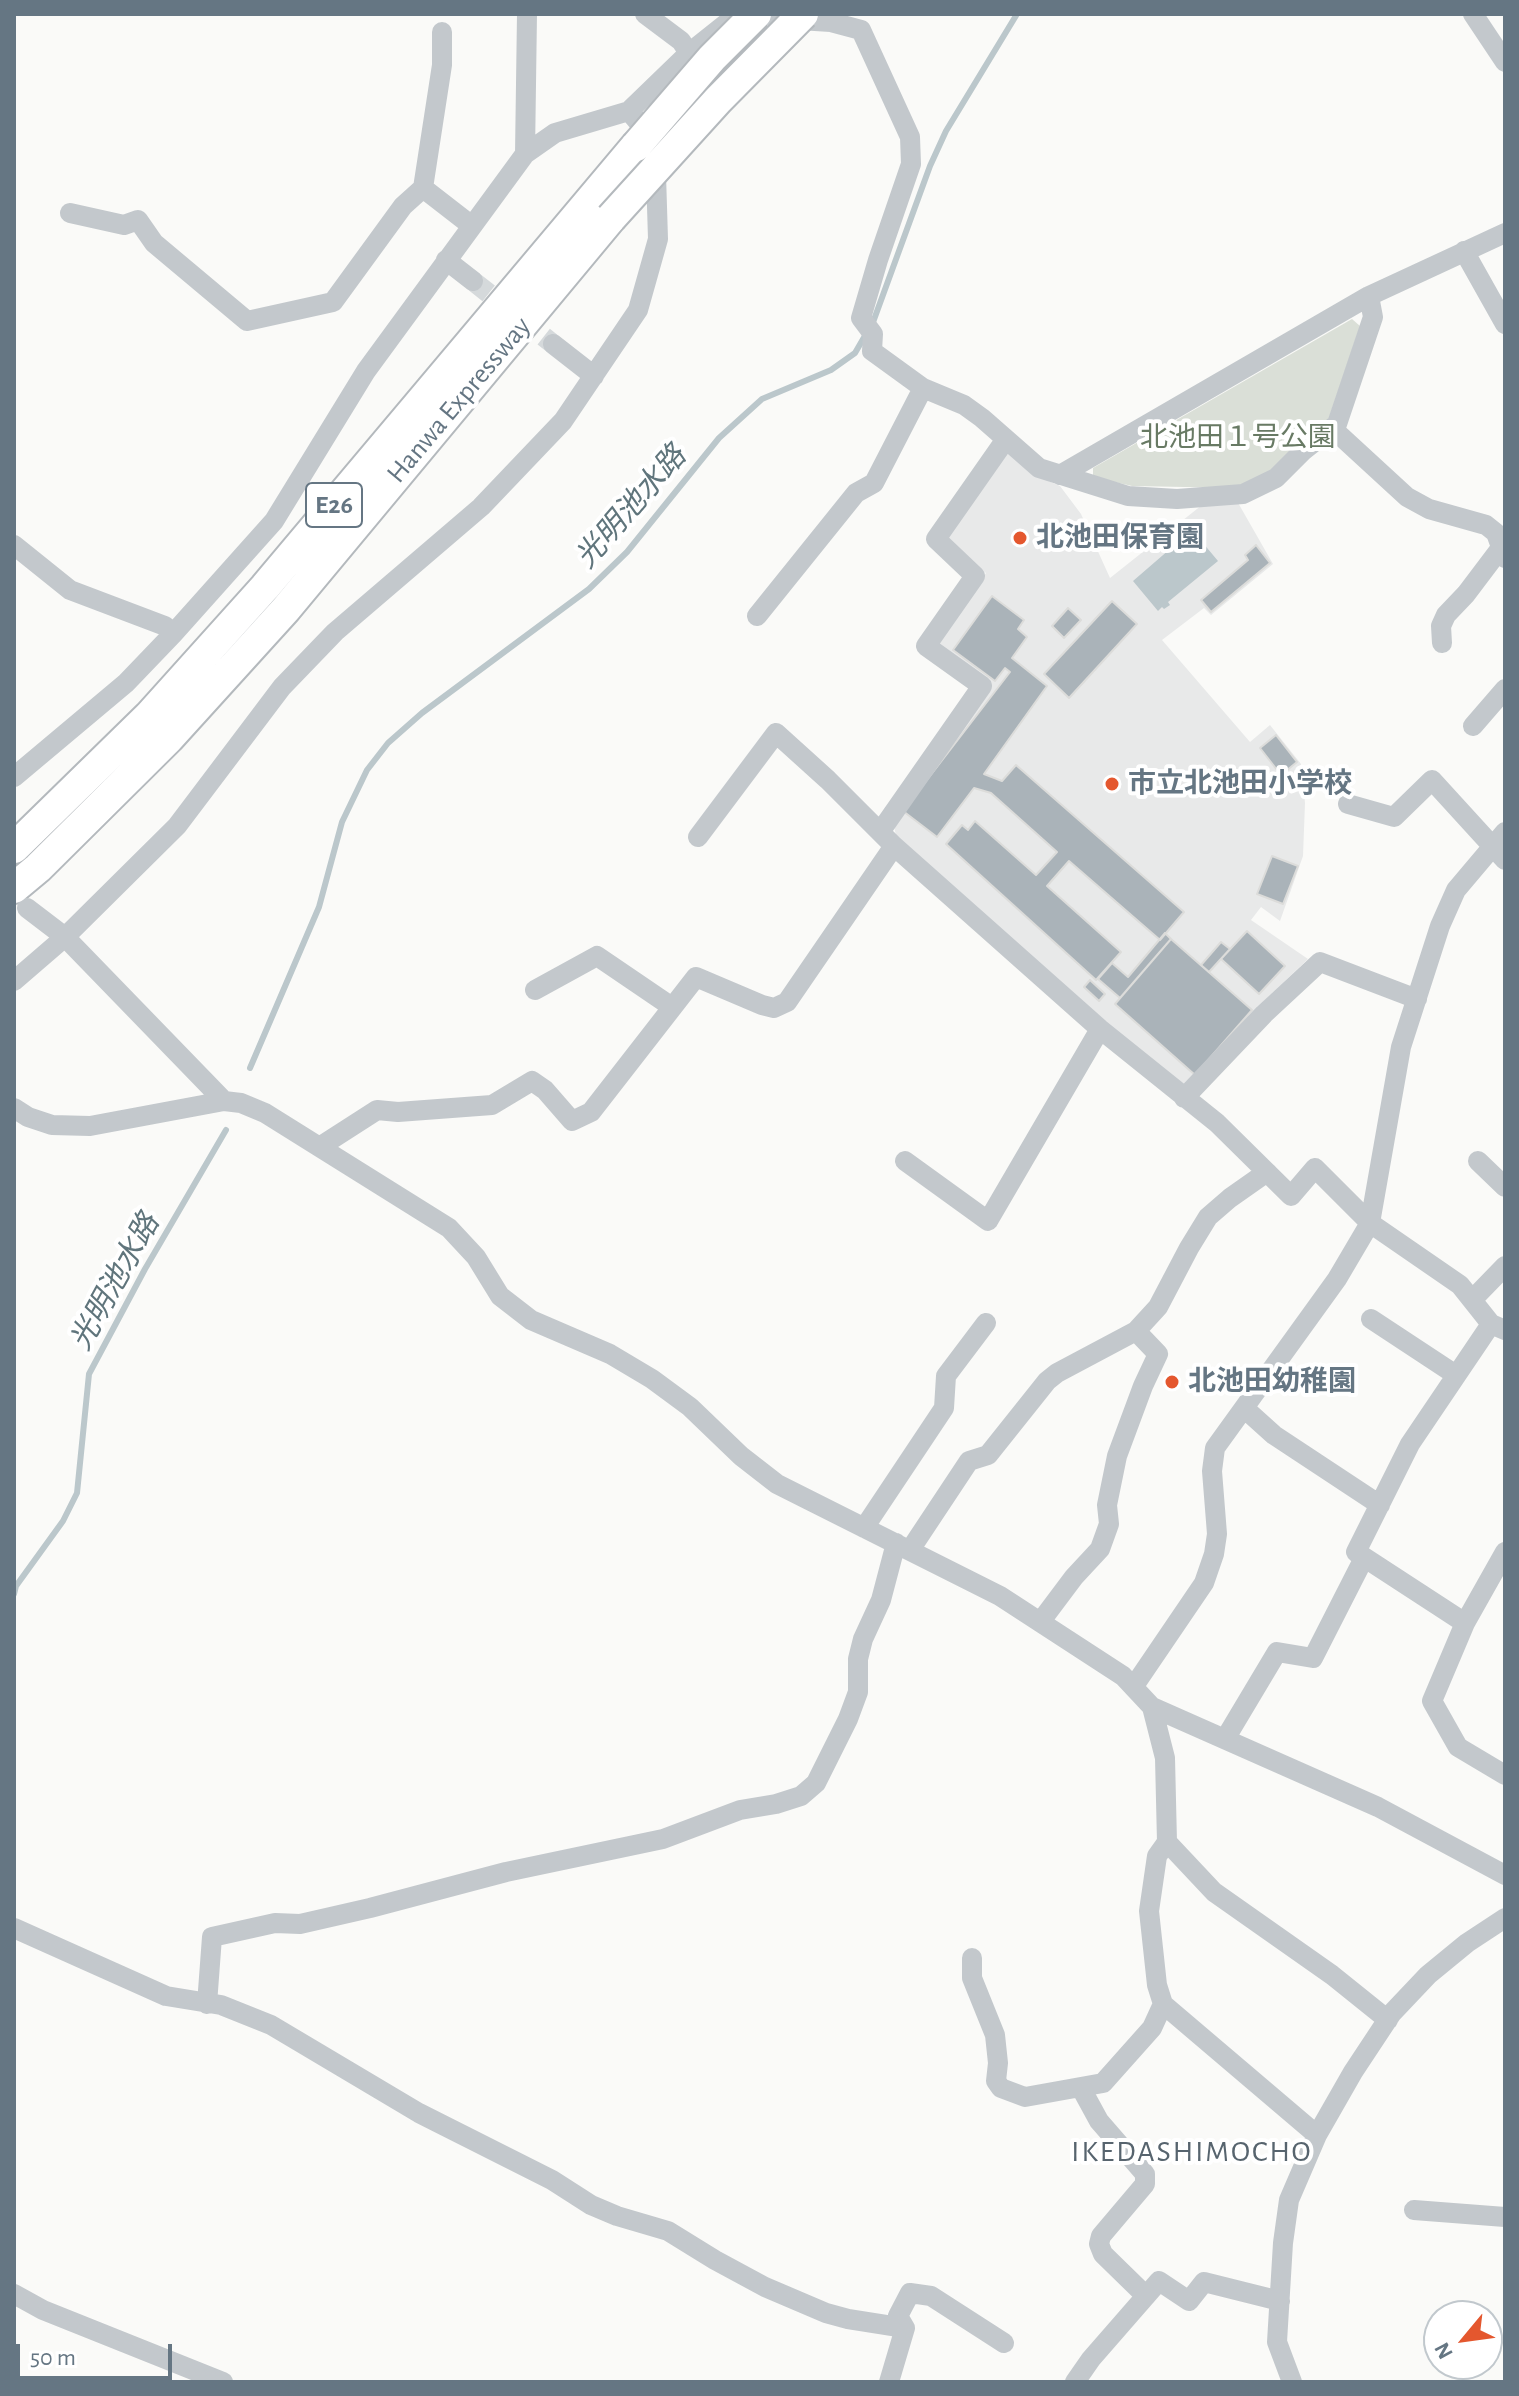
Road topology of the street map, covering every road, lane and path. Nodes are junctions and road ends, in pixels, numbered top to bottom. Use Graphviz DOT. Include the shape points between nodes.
graph roads {
  1 [pos="527,14"];
  2 [pos="645,14"];
  3 [pos="738,14"];
  4 [pos="756,14"];
  5 [pos="764,14"];
  6 [pos="803,14"];
  7 [pos="1473,14"];
  8 [pos="442,32"];
  9 [pos="689,53"];
  10 [pos="1505,62"];
  11 [pos="629,111"];
  12 [pos="525,154"];
  13 [pos="423,188"];
  14 [pos="70,213"];
  15 [pos="472,226"];
  16 [pos="1505,233"];
  17 [pos="1464,251"];
  18 [pos="446,260"];
  19 [pos="473,281"];
  20 [pos="1369,296"];
  21 [pos="1505,324"];
  22 [pos="553,344"];
  23 [pos="594,376"];
  24 [pos="923,388"];
  25 [pos="1333,429"];
  26 [pos="1006,439"];
  27 [pos="1060,475"];
  28 [pos="1501,539"];
  29 [pos="14,545"];
  30 [pos="757,616"];
  31 [pos="173,634"];
  32 [pos="1442,643"];
  33 [pos="1505,689"];
  34 [pos="1473,726"];
  35 [pos="14,777"];
  36 [pos="1348,804"];
  37 [pos="698,837"];
  38 [pos="887,839"];
  39 [pos="1501,846"];
  40 [pos="14,848"];
  41 [pos="20,898"];
  42 [pos="65,937"];
  43 [pos="14,981"];
  44 [pos="535,990"];
  45 [pos="1417,999"];
  46 [pos="672,1007"];
  47 [pos="1100,1029"];
  48 [pos="1184,1098"];
  49 [pos="224,1101"];
  50 [pos="14,1108"];
  51 [pos="321,1146"];
  52 [pos="905,1161"];
  53 [pos="1478,1161"];
  54 [pos="1267,1172"];
  55 [pos="1505,1187"];
  56 [pos="1370,1223"];
  57 [pos="1505,1266"];
  58 [pos="1473,1299"];
  59 [pos="1371,1319"];
  60 [pos="986,1323"];
  61 [pos="1498,1327"];
  62 [pos="1136,1331"];
  63 [pos="1456,1375"];
  64 [pos="1244,1408"];
  65 [pos="1380,1505"];
  66 [pos="864,1528"];
  67 [pos="903,1546"];
  68 [pos="1505,1552"];
  69 [pos="1364,1558"];
  70 [pos="1041,1621"];
  71 [pos="1465,1623"];
  72 [pos="1134,1686"];
  73 [pos="1152,1707"];
  74 [pos="1225,1739"];
  75 [pos="1505,1775"];
  76 [pos="1167,1842"];
  77 [pos="1505,1875"];
  78 [pos="1505,1918"];
  79 [pos="14,1928"];
  80 [pos="972,1958"];
  81 [pos="207,2004"];
  82 [pos="1163,2004"];
  83 [pos="1388,2020"];
  84 [pos="1081,2088"];
  85 [pos="1317,2135"];
  86 [pos="1414,2210"];
  87 [pos="1505,2217"];
  88 [pos="14,2294"];
  89 [pos="1146,2296"];
  90 [pos="1280,2301"];
  91 [pos="905,2328"];
  92 [pos="1004,2343"];
  93 [pos="223,2382"];
  94 [pos="889,2382"];
  95 [pos="1075,2382"];
  96 [pos="1292,2382"];
  1 -- 12 [label="street"];
  2 -- 9 [label="street"];
  3 -- 9 [label="street"];
  4 -- 40 [label="highway, Hanwa Expressway / E26, bridge" via="636,146 255,599 149,716"];
  5 -- 24 [label="street" via="861,30 910,137 911,164 878,260 867,326 872,351"];
  6 -- 41 [label="highway, Hanwa Expressway / E26, bridge" via="611,218 286,609 169,738 38,868"];
  7 -- 10 [label="street"];
  8 -- 13 [label="street"];
  9 -- 11 [label="street"];
  11 -- 12 [label="street" via="555,133"];
  11 -- 23 [label="street" via="655,142 658,239 638,310"];
  12 -- 15 [label="street"];
  13 -- 14 [label="street" via="403,206 333,302 247,321 154,243 138,220 124,225"];
  13 -- 15 [label="street"];
  15 -- 18 [label="street"];
  16 -- 17 [label="street"];
  17 -- 20 [label="street"];
  17 -- 21 [label="street"];
  18 -- 19 [label="street"];
  18 -- 31 [label="street" via="366,371 274,521"];
  20 -- 25 [label="street" via="1373,317"];
  20 -- 27 [label="street"];
  22 -- 23 [label="street"];
  23 -- 42 [label="street" via="563,421 481,507 335,632 282,687 177,826"];
  24 -- 26 [label="street" via="964,405"];
  24 -- 30 [label="street" via="874,483 856,493"];
  25 -- 27 [label="street" via="1276,478 1243,494 1128,496"];
  25 -- 28 [label="street" via="1407,497 1486,525"];
  26 -- 27 [label="street" via="1039,468"];
  26 -- 38 [label="street" via="936,539 975,576 926,646 982,686"];
  28 -- 32 [label="street" via="1446,615"];
  29 -- 31 [label="street" via="70,590 165,626"];
  31 -- 35 [label="street" via="126,683"];
  33 -- 34 [label="street"];
  36 -- 39 [label="street" via="1394,817 1432,780"];
  37 -- 38 [label="street" via="776,733"];
  38 -- 46 [label="street" via="787,1002 774,1008 762,1005 696,977"];
  38 -- 47 [label="street"];
  39 -- 45 [label="street" via="1456,890"];
  41 -- 42 [label="street"];
  42 -- 43 [label="street"];
  42 -- 49 [label="street"];
  44 -- 46 [label="street" via="597,956"];
  45 -- 48 [label="street" via="1320,962"];
  45 -- 56 [label="street" via="1401,1047"];
  46 -- 51 [label="street" via="591,1112 572,1121 532,1081 492,1105 377,1110"];
  47 -- 48 [label="street"];
  47 -- 52 [label="street" via="988,1221"];
  48 -- 54 [label="street"];
  49 -- 50 [label="street" via="90,1126 52,1125"];
  49 -- 51 [label="street" via="265,1113"];
  51 -- 66 [label="street" via="449,1228 476,1257 500,1296 531,1320 610,1354 652,1379 777,1484"];
  53 -- 55 [label="street"];
  54 -- 56 [label="street" via="1291,1196 1315,1168"];
  54 -- 62 [label="street" via="1208,1217 1158,1307"];
  56 -- 58 [label="street"];
  56 -- 64 [label="street" via="1337,1279"];
  57 -- 58 [label="street"];
  58 -- 61 [label="street"];
  59 -- 63 [label="street"];
  60 -- 66 [label="street" via="946,1376 944,1408"];
  61 -- 63 [label="street"];
  62 -- 67 [label="street" via="1047,1381 988,1455 969,1461"];
  62 -- 70 [label="street" via="1158,1354 1117,1456 1107,1505 1109,1524 1100,1549"];
  63 -- 65 [label="street" via="1410,1444"];
  64 -- 65 [label="street" via="1274,1435"];
  64 -- 72 [label="street" via="1215,1448 1217,1534 1204,1583"];
  65 -- 69 [label="street" via="1356,1552"];
  66 -- 67 [label="street"];
  67 -- 70 [label="street"];
  67 -- 81 [label="street" via="863,1639 858,1692 848,1719 816,1783 801,1796 740,1810 663,1839 300,1924 275,1923 212,1937"];
  68 -- 71 [label="street"];
  69 -- 71 [label="street"];
  69 -- 74 [label="street" via="1313,1658 1277,1652"];
  70 -- 72 [label="street"];
  71 -- 75 [label="street" via="1432,1701 1458,1747"];
  72 -- 73 [label="street"];
  73 -- 74 [label="street"];
  73 -- 76 [label="street" via="1165,1758"];
  74 -- 77 [label="street" via="1378,1807"];
  76 -- 82 [label="street" via="1157,1856 1149,1911"];
  76 -- 83 [label="street" via="1214,1892"];
  78 -- 83 [label="street" via="1428,1975"];
  79 -- 81 [label="street" via="166,1996"];
  80 -- 84 [label="street" via="972,1978 995,2035 996,2081 1001,2088 1025,2097"];
  81 -- 91 [label="street" via="271,2025 419,2113 591,2205 668,2231 765,2287 826,2313"];
  82 -- 84 [label="street" via="1152,2028 1103,2083"];
  82 -- 85 [label="street"];
  83 -- 85 [label="street"];
  84 -- 89 [label="street" via="1099,2121 1145,2174 1145,2184 1099,2244"];
  85 -- 90 [label="street" via="1289,2200"];
  86 -- 87 [label="street"];
  88 -- 93 [label="street"];
  89 -- 90 [label="street" via="1159,2281 1189,2301 1204,2282"];
  89 -- 95 [label="street"];
  90 -- 96 [label="street" via="1277,2342"];
  91 -- 92 [label="street" via="898,2316 910,2293 931,2296"];
  91 -- 94 [label="street"];
}
